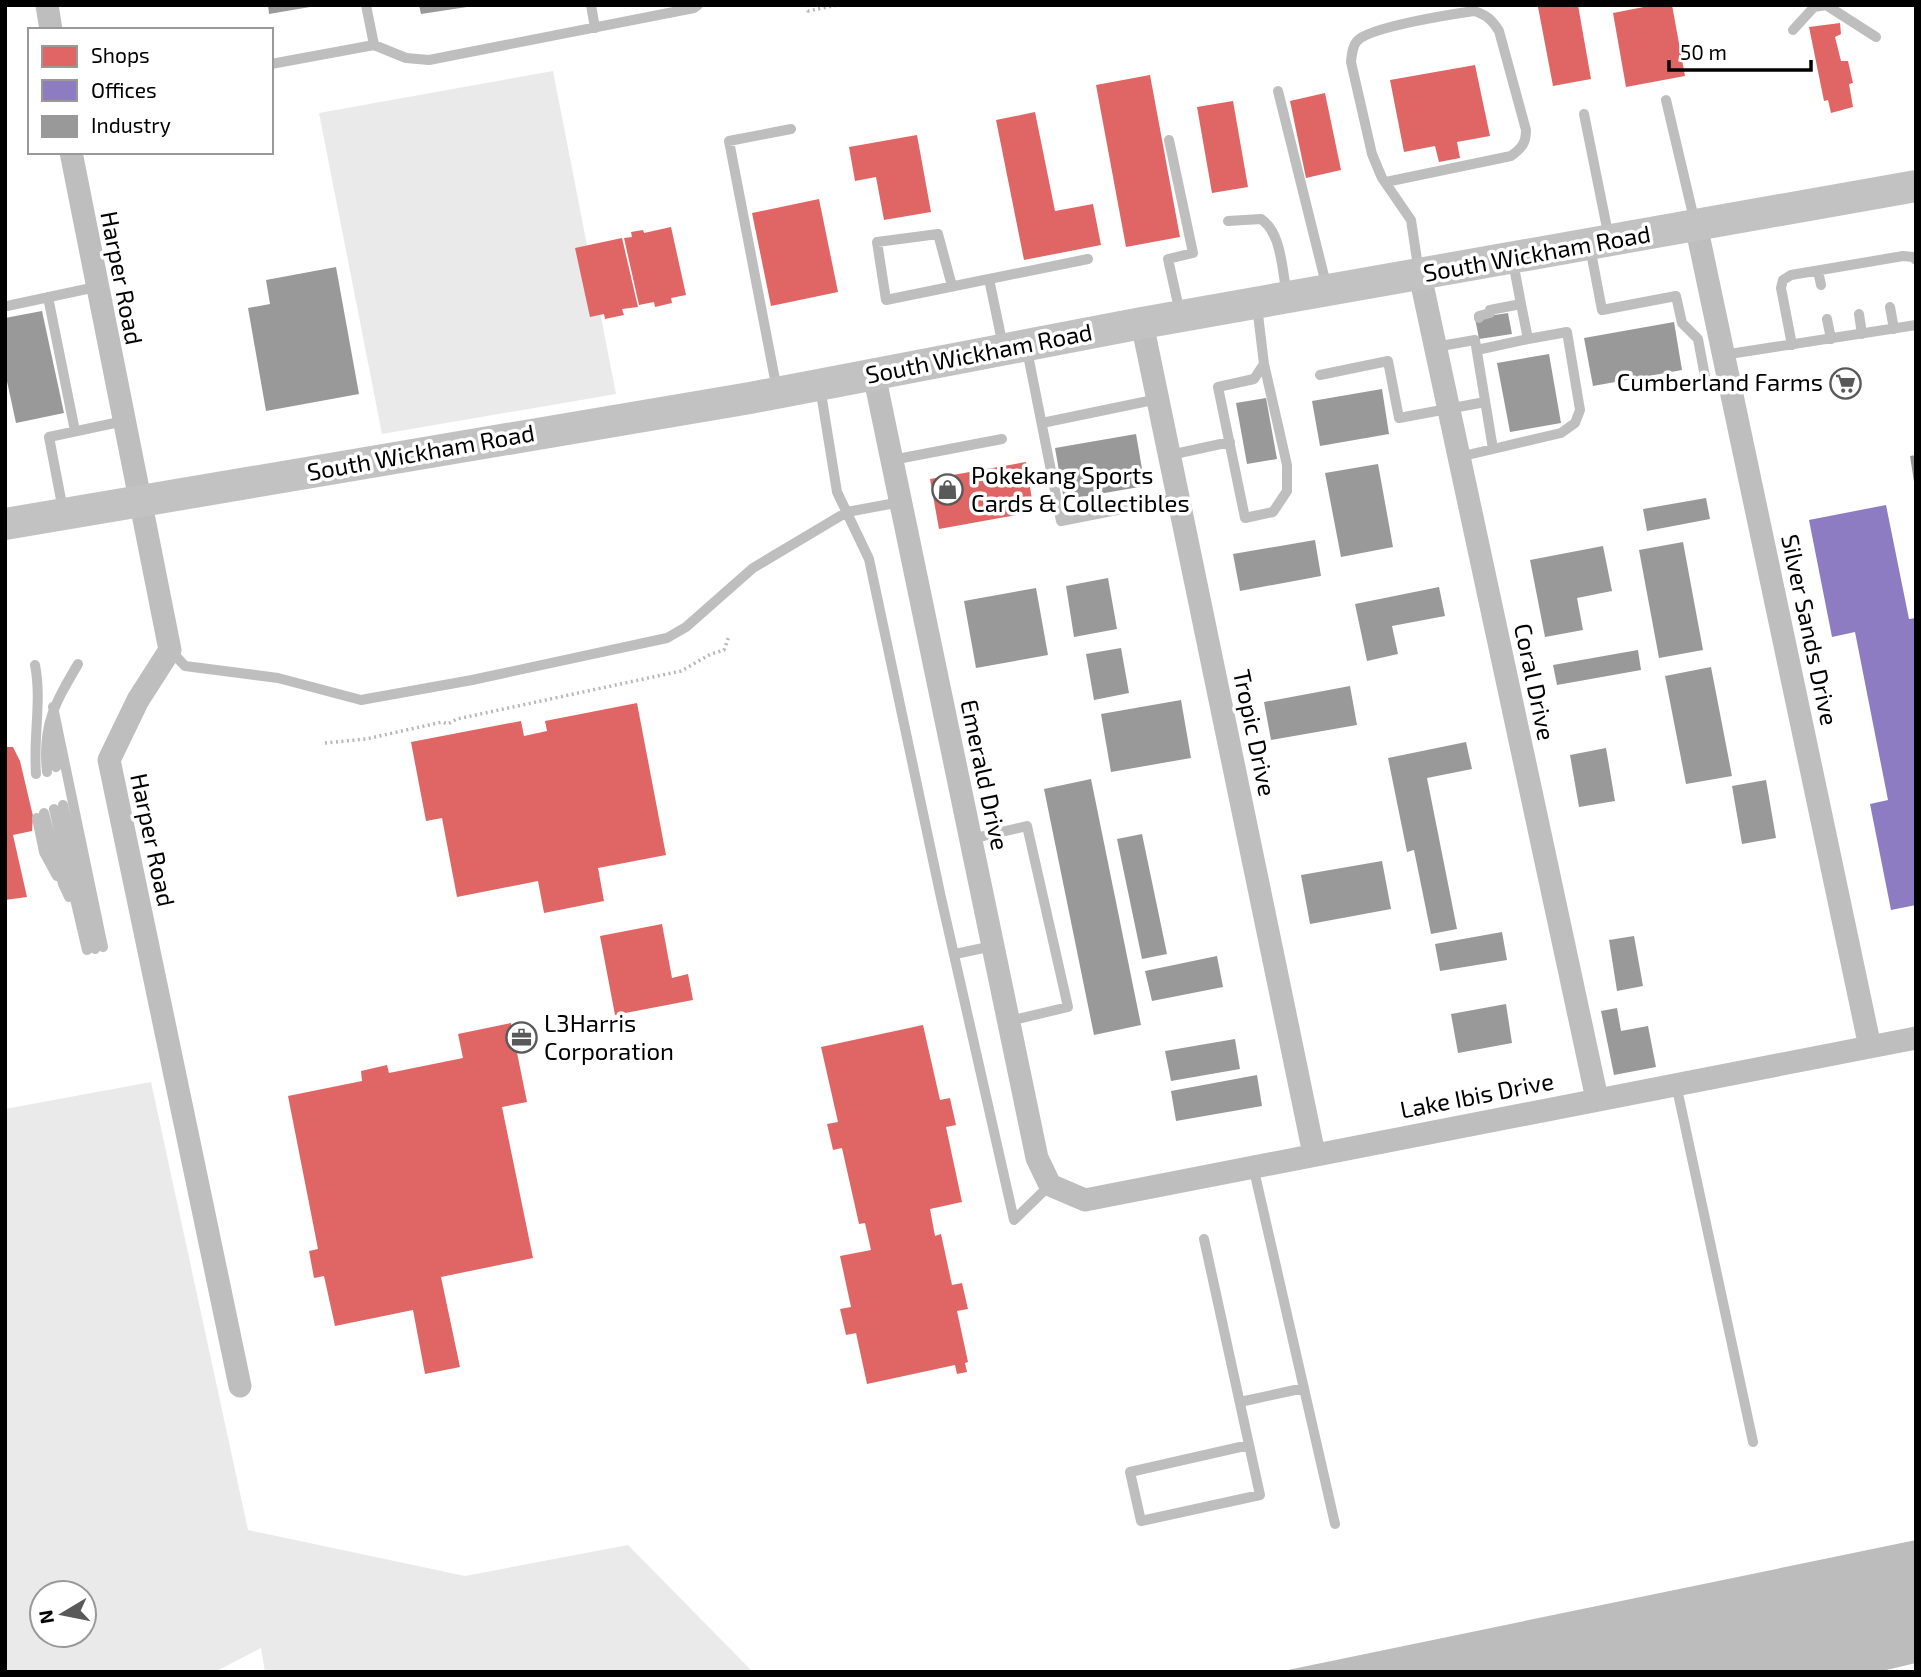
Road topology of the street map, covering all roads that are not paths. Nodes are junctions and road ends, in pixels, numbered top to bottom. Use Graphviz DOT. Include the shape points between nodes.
graph roads {
  1 [pos="47,5"];
  2 [pos="366,5"];
  3 [pos="591,5"];
  4 [pos="698,5"];
  5 [pos="1826,5"];
  6 [pos="595,27"];
  7 [pos="51,28"];
  8 [pos="1793,30"];
  9 [pos="1876,37"];
  10 [pos="374,45"];
  11 [pos="273,64"];
  12 [pos="1278,91"];
  13 [pos="1666,100"];
  14 [pos="1584,114"];
  15 [pos="791,129"];
  16 [pos="1169,140"];
  17 [pos="71,154"];
  18 [pos="1386,182"];
  19 [pos="1916,186"];
  20 [pos="1228,221"];
  21 [pos="1696,225"];
  22 [pos="1600,243"];
  23 [pos="1512,258"];
  24 [pos="1088,259"];
  25 [pos="1882,260"];
  26 [pos="1916,260"];
  27 [pos="1851,265"];
  28 [pos="1818,271"];
  29 [pos="1885,274"];
  30 [pos="1420,275"];
  31 [pos="989,279"];
  32 [pos="1853,279"];
  33 [pos="1821,285"];
  34 [pos="952,286"];
  35 [pos="96,287"];
  36 [pos="1327,291"];
  37 [pos="48,297"];
  38 [pos="1288,298"];
  39 [pos="1257,303"];
  40 [pos="1521,304"];
  41 [pos="7,306"];
  42 [pos="1890,307"];
  43 [pos="1504,313"];
  44 [pos="1859,314"];
  45 [pos="1181,316"];
  46 [pos="1827,319"];
  47 [pos="1142,323"];
  48 [pos="1916,325"];
  49 [pos="1894,329"];
  50 [pos="1508,334"];
  51 [pos="1862,334"];
  52 [pos="1831,338"];
  53 [pos="1528,340"];
  54 [pos="1493,341"];
  55 [pos="1713,343"];
  56 [pos="1792,345"];
  57 [pos="1015,347"];
  58 [pos="1435,347"];
  59 [pos="1476,350"];
  60 [pos="1264,364"];
  61 [pos="874,374"];
  62 [pos="1320,375"];
  63 [pos="1706,382"];
  64 [pos="820,384"];
  65 [pos="778,393"];
  66 [pos="1158,399"];
  67 [pos="1485,402"];
  68 [pos="1448,409"];
  69 [pos="124,421"];
  70 [pos="1042,423"];
  71 [pos="75,431"];
  72 [pos="1002,439"];
  73 [pos="1230,442"];
  74 [pos="1493,449"];
  75 [pos="1170,455"];
  76 [pos="1458,457"];
  77 [pos="892,460"];
  78 [pos="1179,498"];
  79 [pos="140,501"];
  80 [pos="901,502"];
  81 [pos="848,512"];
  82 [pos="53,516"];
  83 [pos="5,524"];
  84 [pos="170,650"];
  85 [pos="78,664"];
  86 [pos="35,665"];
  87 [pos="53,707"];
  88 [pos="50,811"];
  89 [pos="971,839"];
  90 [pos="80,919"];
  91 [pos="993,946"];
  92 [pos="95,948"];
  93 [pos="955,954"];
  94 [pos="1009,1021"];
  95 [pos="1916,1038"];
  96 [pos="1870,1047"];
  97 [pos="1676,1084"];
  98 [pos="1597,1099"];
  99 [pos="1314,1154"];
  100 [pos="1254,1166"];
  101 [pos="1050,1185"];
  102 [pos="1204,1239"];
  103 [pos="240,1386"];
  104 [pos="1304,1388"];
  105 [pos="1240,1402"];
  106 [pos="1753,1442"];
  107 [pos="1249,1445"];
  108 [pos="1335,1524"];
  1 -- 7 [label="street"];
  2 -- 10 [label="lane"];
  3 -- 6 [label="lane"];
  4 -- 6 [label="lane"];
  5 -- 8 [label="lane" via="1814,7"];
  5 -- 9 [label="lane"];
  6 -- 10 [label="lane" via="429,60 406,58"];
  10 -- 11 [label="lane"];
  12 -- 36 [label="lane"];
  13 -- 21 [label="lane"];
  14 -- 22 [label="lane"];
  15 -- 65 [label="lane" via="729,141"];
  16 -- 45 [label="lane" via="1193,253 1168,259"];
  17 -- 35 [label="street, Harper Road"];
  18 -- 18 [label="lane" via="1371,154 1351,62 1357,40 1383,29 1474,11 1484,14 1499,31 1526,141 1511,156"];
  18 -- 30 [label="lane" via="1411,220"];
  19 -- 21 [label="main road, South Wickham Road"];
  20 -- 38 [label="lane" via="1261,219 1270,225"];
  21 -- 22 [label="main road, South Wickham Road"];
  21 -- 55 [label="street, Silver Sands Drive"];
  22 -- 23 [label="main road, South Wickham Road"];
  22 -- 55 [label="lane" via="1602,310 1676,296 1682,323"];
  23 -- 30 [label="main road, South Wickham Road"];
  23 -- 40 [label="lane"];
  24 -- 31 [label="lane"];
  25 -- 26 [label="lane"];
  25 -- 27 [label="lane"];
  25 -- 29 [label="lane"];
  27 -- 28 [label="lane"];
  27 -- 32 [label="lane"];
  28 -- 33 [label="lane"];
  28 -- 56 [label="lane" via="1783,280"];
  30 -- 36 [label="main road, South Wickham Road"];
  30 -- 58 [label="street, Coral Drive"];
  31 -- 34 [label="lane"];
  31 -- 57 [label="lane"];
  34 -- 34 [label="lane" via="886,300 877,242 938,234"];
  35 -- 37 [label="lane"];
  35 -- 69 [label="street, Harper Road"];
  36 -- 38 [label="main road, South Wickham Road"];
  37 -- 41 [label="lane"];
  37 -- 71 [label="lane"];
  38 -- 39 [label="main road, South Wickham Road"];
  39 -- 45 [label="main road, South Wickham Road"];
  39 -- 60 [label="lane"];
  40 -- 43 [label="lane" via="1490,310 1487,315"];
  40 -- 53 [label="lane"];
  42 -- 49 [label="lane"];
  44 -- 51 [label="lane"];
  45 -- 47 [label="main road, South Wickham Road"];
  46 -- 52 [label="lane"];
  47 -- 57 [label="main road, South Wickham Road"];
  47 -- 66 [label="street, Tropic Drive"];
  48 -- 49 [label="lane"];
  49 -- 51 [label="lane"];
  50 -- 54 [label="lane"];
  51 -- 52 [label="lane"];
  52 -- 56 [label="lane"];
  53 -- 54 [label="lane"];
  53 -- 74 [label="lane" via="1567,332 1580,410 1574,423 1561,433"];
  54 -- 59 [label="lane"];
  55 -- 56 [label="lane"];
  55 -- 63 [label="lane"];
  55 -- 96 [label="street, Silver Sands Drive"];
  57 -- 61 [label="main road, South Wickham Road"];
  57 -- 70 [label="lane"];
  58 -- 59 [label="lane" via="1475,340"];
  58 -- 68 [label="street, Coral Drive"];
  59 -- 67 [label="lane"];
  60 -- 73 [label="lane" via="1254,379 1218,387"];
  60 -- 73 [label="lane" via="1287,465 1287,491 1273,512 1245,518"];
  61 -- 64 [label="main road, South Wickham Road"];
  61 -- 77 [label="street, Emerald Drive"];
  62 -- 68 [label="lane" via="1388,361 1399,418"];
  64 -- 65 [label="main road, South Wickham Road"];
  64 -- 81 [label="lane" via="837,492"];
  65 -- 79 [label="main road, South Wickham Road"];
  66 -- 70 [label="lane"];
  66 -- 75 [label="street, Tropic Drive"];
  67 -- 68 [label="lane"];
  67 -- 74 [label="lane"];
  68 -- 76 [label="street, Coral Drive"];
  69 -- 71 [label="lane"];
  69 -- 79 [label="street, Harper Road"];
  70 -- 78 [label="lane" via="1061,522"];
  71 -- 82 [label="lane" via="48,437"];
  72 -- 77 [label="lane"];
  73 -- 75 [label="lane"];
  74 -- 76 [label="lane"];
  75 -- 78 [label="street, Tropic Drive"];
  76 -- 98 [label="street, Coral Drive"];
  77 -- 80 [label="street, Emerald Drive"];
  78 -- 99 [label="street, Tropic Drive"];
  79 -- 82 [label="main road, South Wickham Road"];
  79 -- 84 [label="street, Harper Road"];
  80 -- 81 [label="lane"];
  80 -- 89 [label="street, Emerald Drive"];
  81 -- 84 [label="lane" via="752,568 686,627 667,638 472,680 360,700 278,678 185,666"];
  81 -- 93 [label="lane" via="869,559"];
  82 -- 83 [label="main road, South Wickham Road"];
  84 -- 103 [label="street, Harper Road" via="138,700 109,760"];
  85 -- 87 [label="lane"];
  86 -- 87 [label="lane" via="39,687 34,749 42,771"];
  87 -- 92 [label="lane"];
  88 -- 90 [label="lane"];
  88 -- 90 [label="lane" via="63,884"];
  88 -- 92 [label="lane"];
  89 -- 91 [label="street, Emerald Drive"];
  89 -- 94 [label="lane" via="1027,826 1068,1007"];
  90 -- 92 [label="lane"];
  91 -- 93 [label="lane"];
  91 -- 94 [label="street, Emerald Drive"];
  93 -- 101 [label="lane" via="1014,1220"];
  94 -- 101 [label="street, Emerald Drive" via="1037,1158"];
  95 -- 96 [label="street, Lake Ibis Drive"];
  96 -- 97 [label="street, Lake Ibis Drive"];
  97 -- 98 [label="street, Lake Ibis Drive"];
  97 -- 106 [label="lane"];
  98 -- 99 [label="street, Lake Ibis Drive"];
  99 -- 100 [label="street, Lake Ibis Drive"];
  100 -- 101 [label="street, Lake Ibis Drive" via="1085,1200"];
  100 -- 104 [label="lane"];
  102 -- 105 [label="lane"];
  104 -- 105 [label="lane"];
  104 -- 108 [label="lane"];
  105 -- 107 [label="lane"];
  107 -- 107 [label="lane" via="1260,1495 1142,1521 1130,1472"];
}
